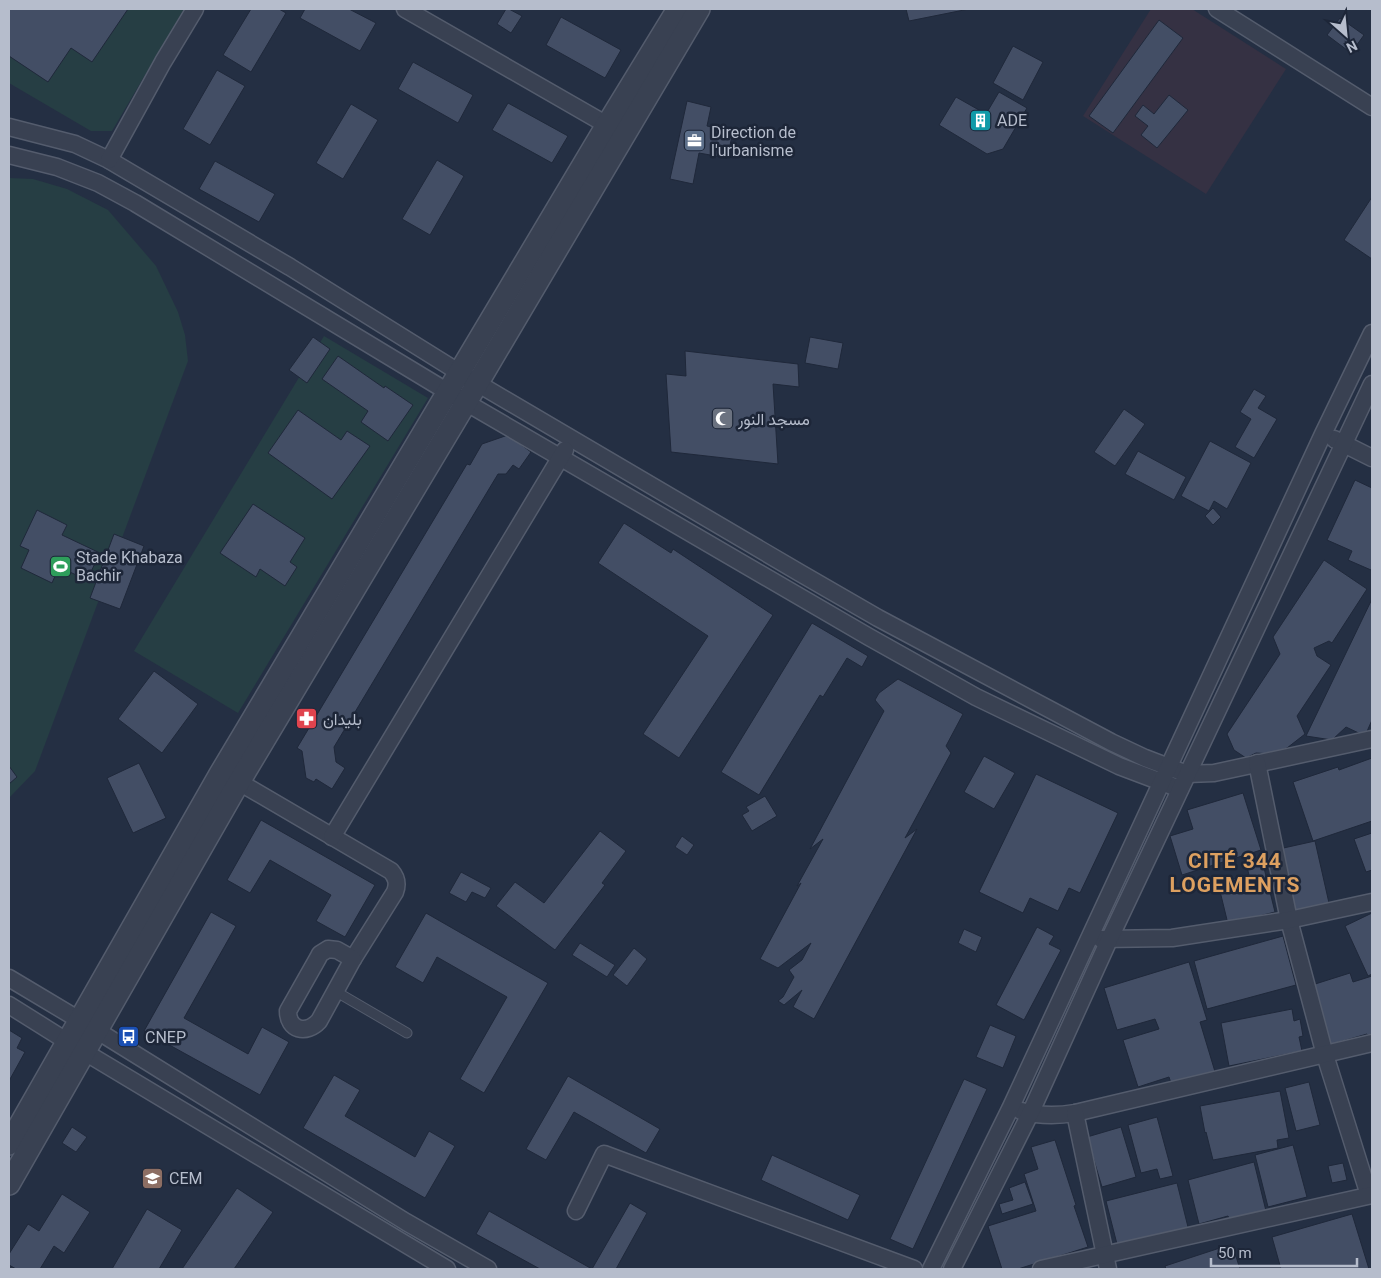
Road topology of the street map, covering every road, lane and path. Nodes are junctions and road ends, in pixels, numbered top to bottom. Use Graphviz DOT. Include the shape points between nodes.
graph roads {
  1 [pos="195,9"];
  2 [pos="405,9"];
  3 [pos="678,9"];
  4 [pos="699,9"];
  5 [pos="1217,9"];
  6 [pos="1372,107"];
  7 [pos="607,125"];
  8 [pos="9,127"];
  9 [pos="9,155"];
  10 [pos="109,160"];
  11 [pos="1372,333"];
  12 [pos="468,378"];
  13 [pos="1372,384"];
  14 [pos="457,398"];
  15 [pos="1323,434"];
  16 [pos="572,439"];
  17 [pos="1343,444"];
  18 [pos="560,458"];
  19 [pos="1372,458"];
  20 [pos="800,573"];
  21 [pos="790,591"];
  22 [pos="987,675"];
  23 [pos="976,697"];
  24 [pos="1372,739"];
  25 [pos="1257,764"];
  26 [pos="1168,768"];
  27 [pos="1187,774"];
  28 [pos="229,778"];
  29 [pos="1161,783"];
  30 [pos="1180,790"];
  31 [pos="332,837"];
  32 [pos="1372,902"];
  33 [pos="1289,920"];
  34 [pos="1089,938"];
  35 [pos="1109,940"];
  36 [pos="353,959"];
  37 [pos="9,978"];
  38 [pos="335,992"];
  39 [pos="9,1005"];
  40 [pos="88,1025"];
  41 [pos="407,1033"];
  42 [pos="1372,1043"];
  43 [pos="76,1047"];
  44 [pos="1325,1055"];
  45 [pos="1010,1109"];
  46 [pos="1075,1113"];
  47 [pos="1030,1114"];
  48 [pos="9,1144"];
  49 [pos="9,1184"];
  50 [pos="1371,1195"];
  51 [pos="576,1212"];
  52 [pos="1106,1262"];
  53 [pos="447,1269"];
  54 [pos="488,1269"];
  55 [pos="914,1269"];
  56 [pos="931,1269"];
  57 [pos="952,1269"];
  58 [pos="1041,1269"];
  1 -- 10 [label="street"];
  2 -- 7 [label="street"];
  3 -- 7 [label="street"];
  4 -- 12 [label="street"];
  5 -- 6 [label="street"];
  7 -- 12 [label="street"];
  8 -- 10 [label="street" via="75,144"];
  9 -- 14 [label="street" via="57,167 135,202"];
  10 -- 12 [label="street" via="290,266"];
  11 -- 15 [label="street"];
  12 -- 14 [label="street"];
  12 -- 16 [label="street"];
  13 -- 17 [label="street"];
  14 -- 18 [label="street"];
  14 -- 28 [label="street"];
  15 -- 17 [label="street"];
  15 -- 26 [label="street"];
  16 -- 18 [label="street"];
  16 -- 20 [label="street"];
  17 -- 19 [label="street"];
  17 -- 27 [label="street"];
  18 -- 21 [label="street"];
  18 -- 31 [label="street"];
  20 -- 21 [label="street"];
  20 -- 22 [label="street"];
  21 -- 23 [label="street"];
  22 -- 23 [label="street"];
  22 -- 26 [label="street" via="1111,742"];
  23 -- 29 [label="street"];
  24 -- 25 [label="street"];
  25 -- 27 [label="street" via="1207,774"];
  25 -- 33 [label="street"];
  26 -- 27 [label="street"];
  26 -- 29 [label="street"];
  27 -- 30 [label="street"];
  28 -- 31 [label="street"];
  28 -- 40 [label="street"];
  29 -- 30 [label="street"];
  29 -- 34 [label="street"];
  30 -- 35 [label="street"];
  31 -- 36 [label="street" via="391,871 396,879 395,892"];
  32 -- 33 [label="street"];
  33 -- 35 [label="street" via="1172,938"];
  33 -- 44 [label="street"];
  34 -- 35 [label="street"];
  34 -- 45 [label="street"];
  35 -- 47 [label="street"];
  36 -- 38 [label="street"];
  36 -- 38 [label="street" via="333,949 320,954 288,1011 291,1023 302,1030 314,1026"];
  37 -- 40 [label="street"];
  38 -- 41 [label="lane"];
  39 -- 43 [label="street"];
  40 -- 43 [label="street"];
  40 -- 54 [label="street" via="406,1222"];
  42 -- 44 [label="street"];
  43 -- 48 [label="street"];
  43 -- 49 [label="street"];
  43 -- 53 [label="street"];
  44 -- 46 [label="street"];
  44 -- 50 [label="street"];
  45 -- 47 [label="street"];
  45 -- 56 [label="street"];
  46 -- 47 [label="street" via="1054,1116"];
  46 -- 52 [label="street"];
  47 -- 57 [label="street"];
  50 -- 52 [label="street"];
  51 -- 55 [label="street" via="604,1154"];
  52 -- 58 [label="street"];
}
